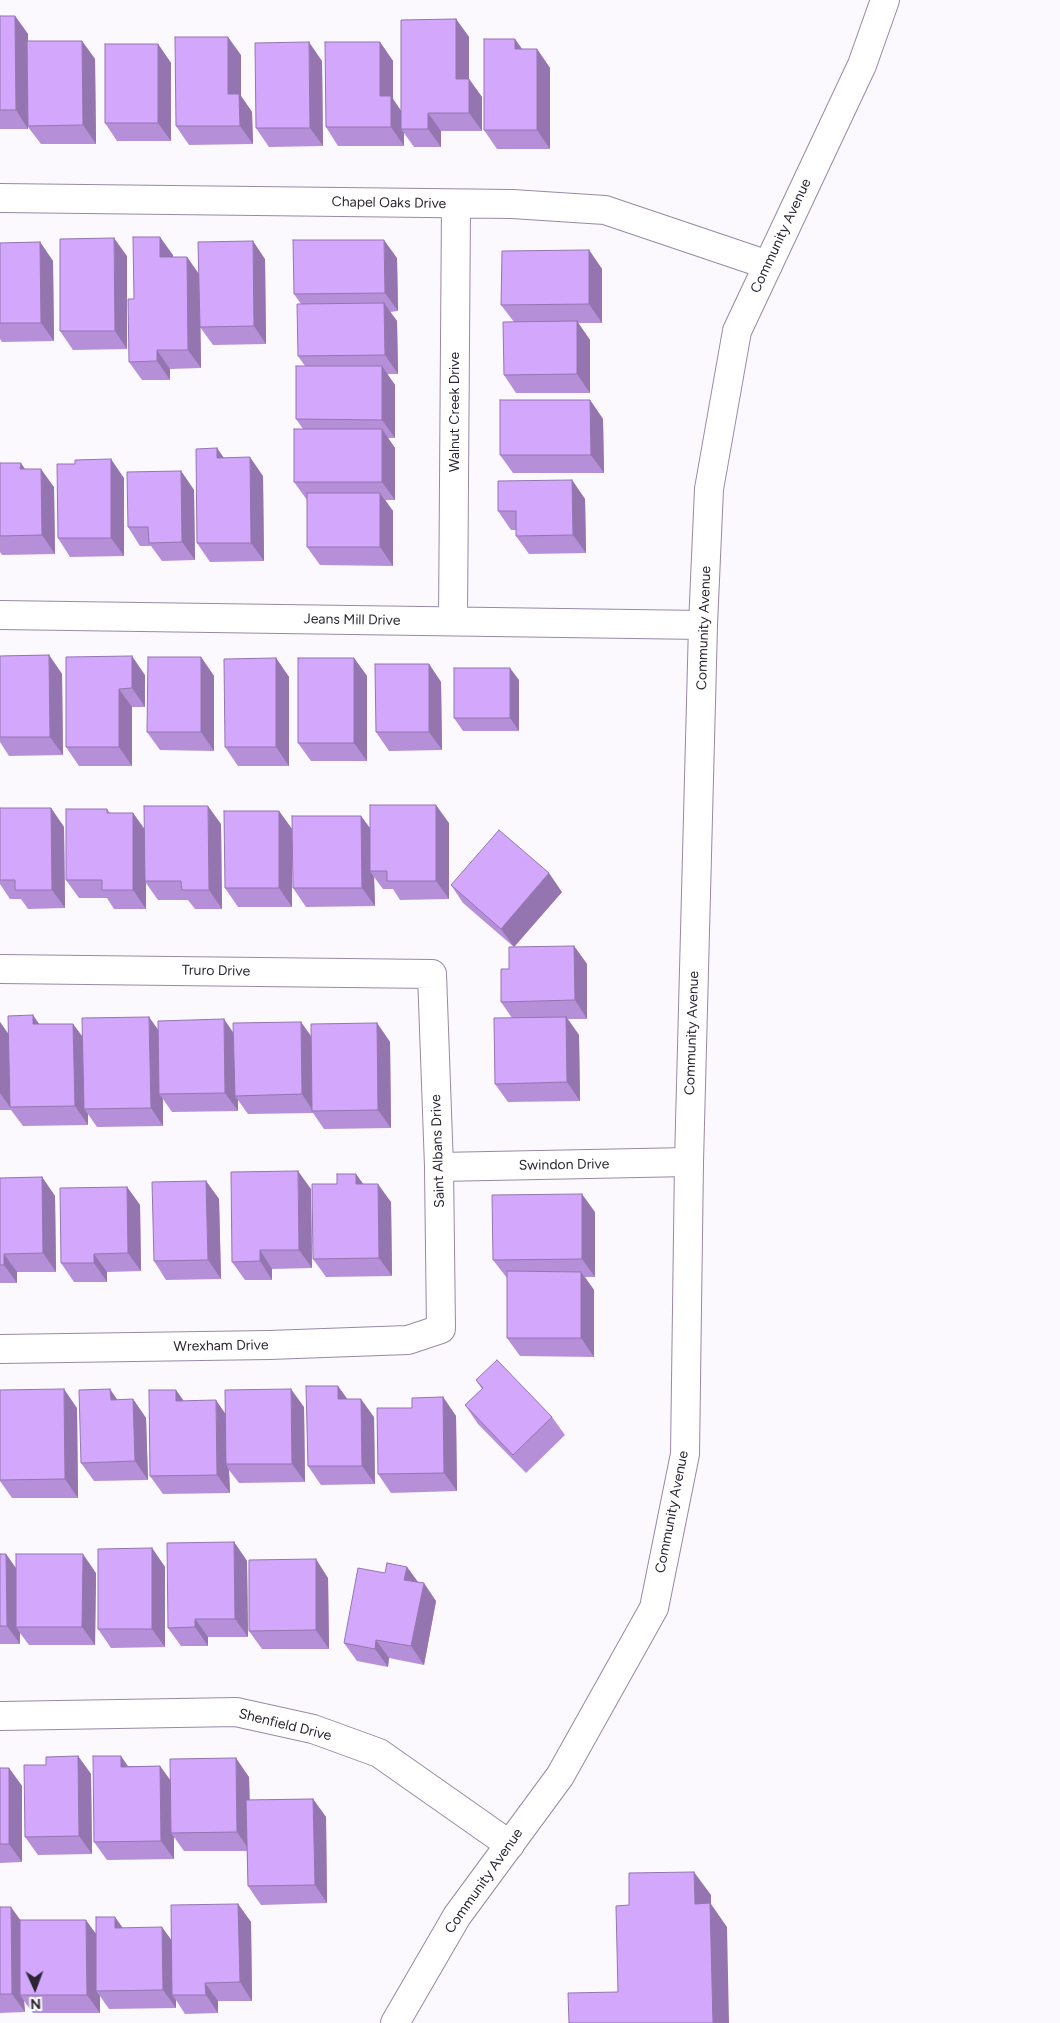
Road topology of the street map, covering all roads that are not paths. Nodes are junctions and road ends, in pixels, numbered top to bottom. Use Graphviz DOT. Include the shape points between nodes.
graph roads {
  1 [pos="885,0"];
  2 [pos="0,198"];
  3 [pos="456,204"];
  4 [pos="768,265"];
  5 [pos="0,615"];
  6 [pos="453,621"];
  7 [pos="703,625"];
  8 [pos="0,969"];
  9 [pos="432,974"];
  10 [pos="689,1162"];
  11 [pos="439,1168"];
  12 [pos="441,1329"];
  13 [pos="0,1350"];
  14 [pos="0,1716"];
  15 [pos="510,1844"];
  16 [pos="395,2023"];
  1 -- 4 [label="street, Community Avenue" via="862,65"];
  2 -- 3 [label="street, Chapel Oaks Drive"];
  3 -- 4 [label="street, Chapel Oaks Drive" via="605,210"];
  3 -- 6 [label="street, Walnut Creek Drive"];
  4 -- 7 [label="street, Community Avenue" via="737,331 709,489"];
  5 -- 6 [label="street, Jeans Mill Drive"];
  6 -- 7 [label="street, Jeans Mill Drive"];
  7 -- 10 [label="street, Community Avenue"];
  8 -- 9 [label="street, Truro Drive"];
  9 -- 11 [label="street, Saint Albans Drive"];
  10 -- 11 [label="street, Swindon Drive"];
  10 -- 15 [label="street, Community Avenue" via="685,1454 654,1608 560,1776"];
  11 -- 12 [label="street, Saint Albans Drive"];
  12 -- 13 [label="street, Wrexham Drive" via="408,1340"];
  14 -- 15 [label="street, Shenfield Drive" via="236,1712 312,1729 380,1753"];
  15 -- 16 [label="street, Community Avenue" via="457,1916"];
}
